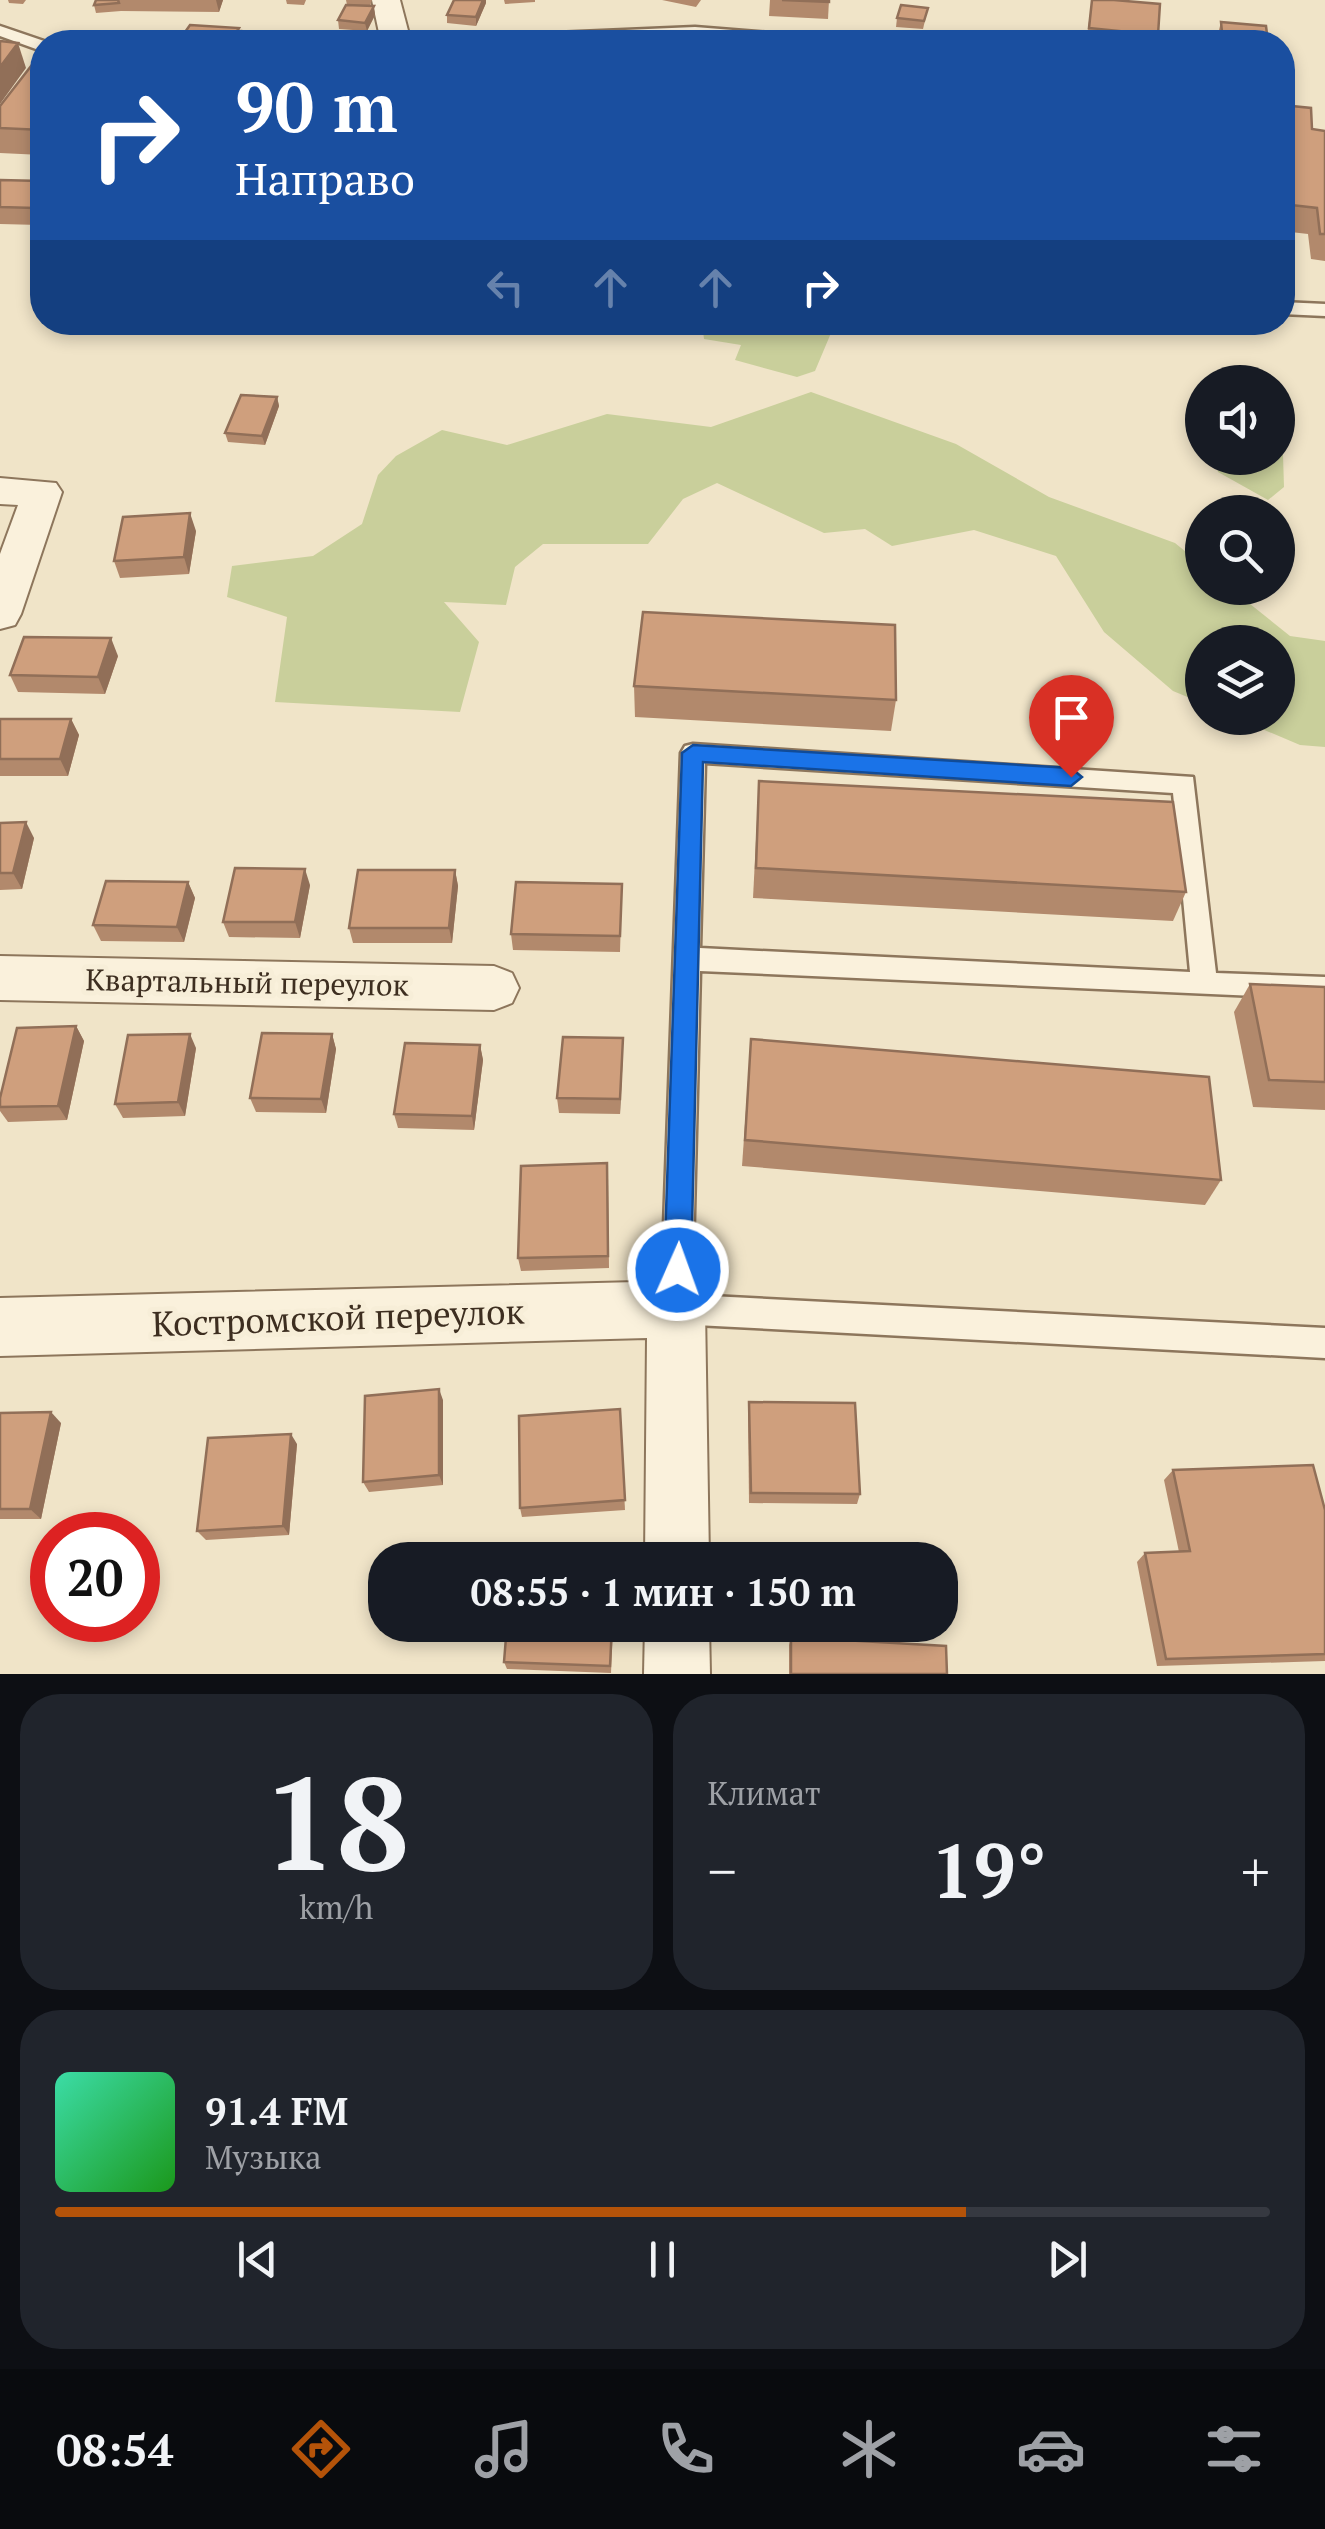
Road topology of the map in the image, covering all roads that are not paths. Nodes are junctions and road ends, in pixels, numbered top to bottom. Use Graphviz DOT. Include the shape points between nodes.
graph roads {
  1 [pos="386,0"];
  2 [pos="393,30"];
  3 [pos="0,31"];
  4 [pos="30,42"];
  5 [pos="1295,309"];
  6 [pos="1325,310"];
  7 [pos="0,491"];
  8 [pos="0,614"];
  9 [pos="687,959"];
  10 [pos="0,978"];
  11 [pos="1204,984"];
  12 [pos="494,988"];
  13 [pos="1325,988"];
  14 [pos="676,1309"];
  15 [pos="0,1327"];
  16 [pos="1325,1342"];
  17 [pos="677,1542"];
  18 [pos="677,1642"];
  19 [pos="677,1674"];
  1 -- 2 [label="street"];
  3 -- 4 [label="lane"];
  5 -- 6 [label="lane"];
  7 -- 8 [label="street" via="42,492"];
  9 -- 11 [label="lane"];
  9 -- 11 [label="lane" via="693,753 1184,784"];
  9 -- 14 [label="lane"];
  10 -- 12 [label="street, Квартальный переулок"];
  11 -- 13 [label="lane"];
  14 -- 15 [label="street, Костромской переулок"];
  14 -- 16 [label="lane"];
  14 -- 17 [label="street"];
  18 -- 19 [label="street"];
}
